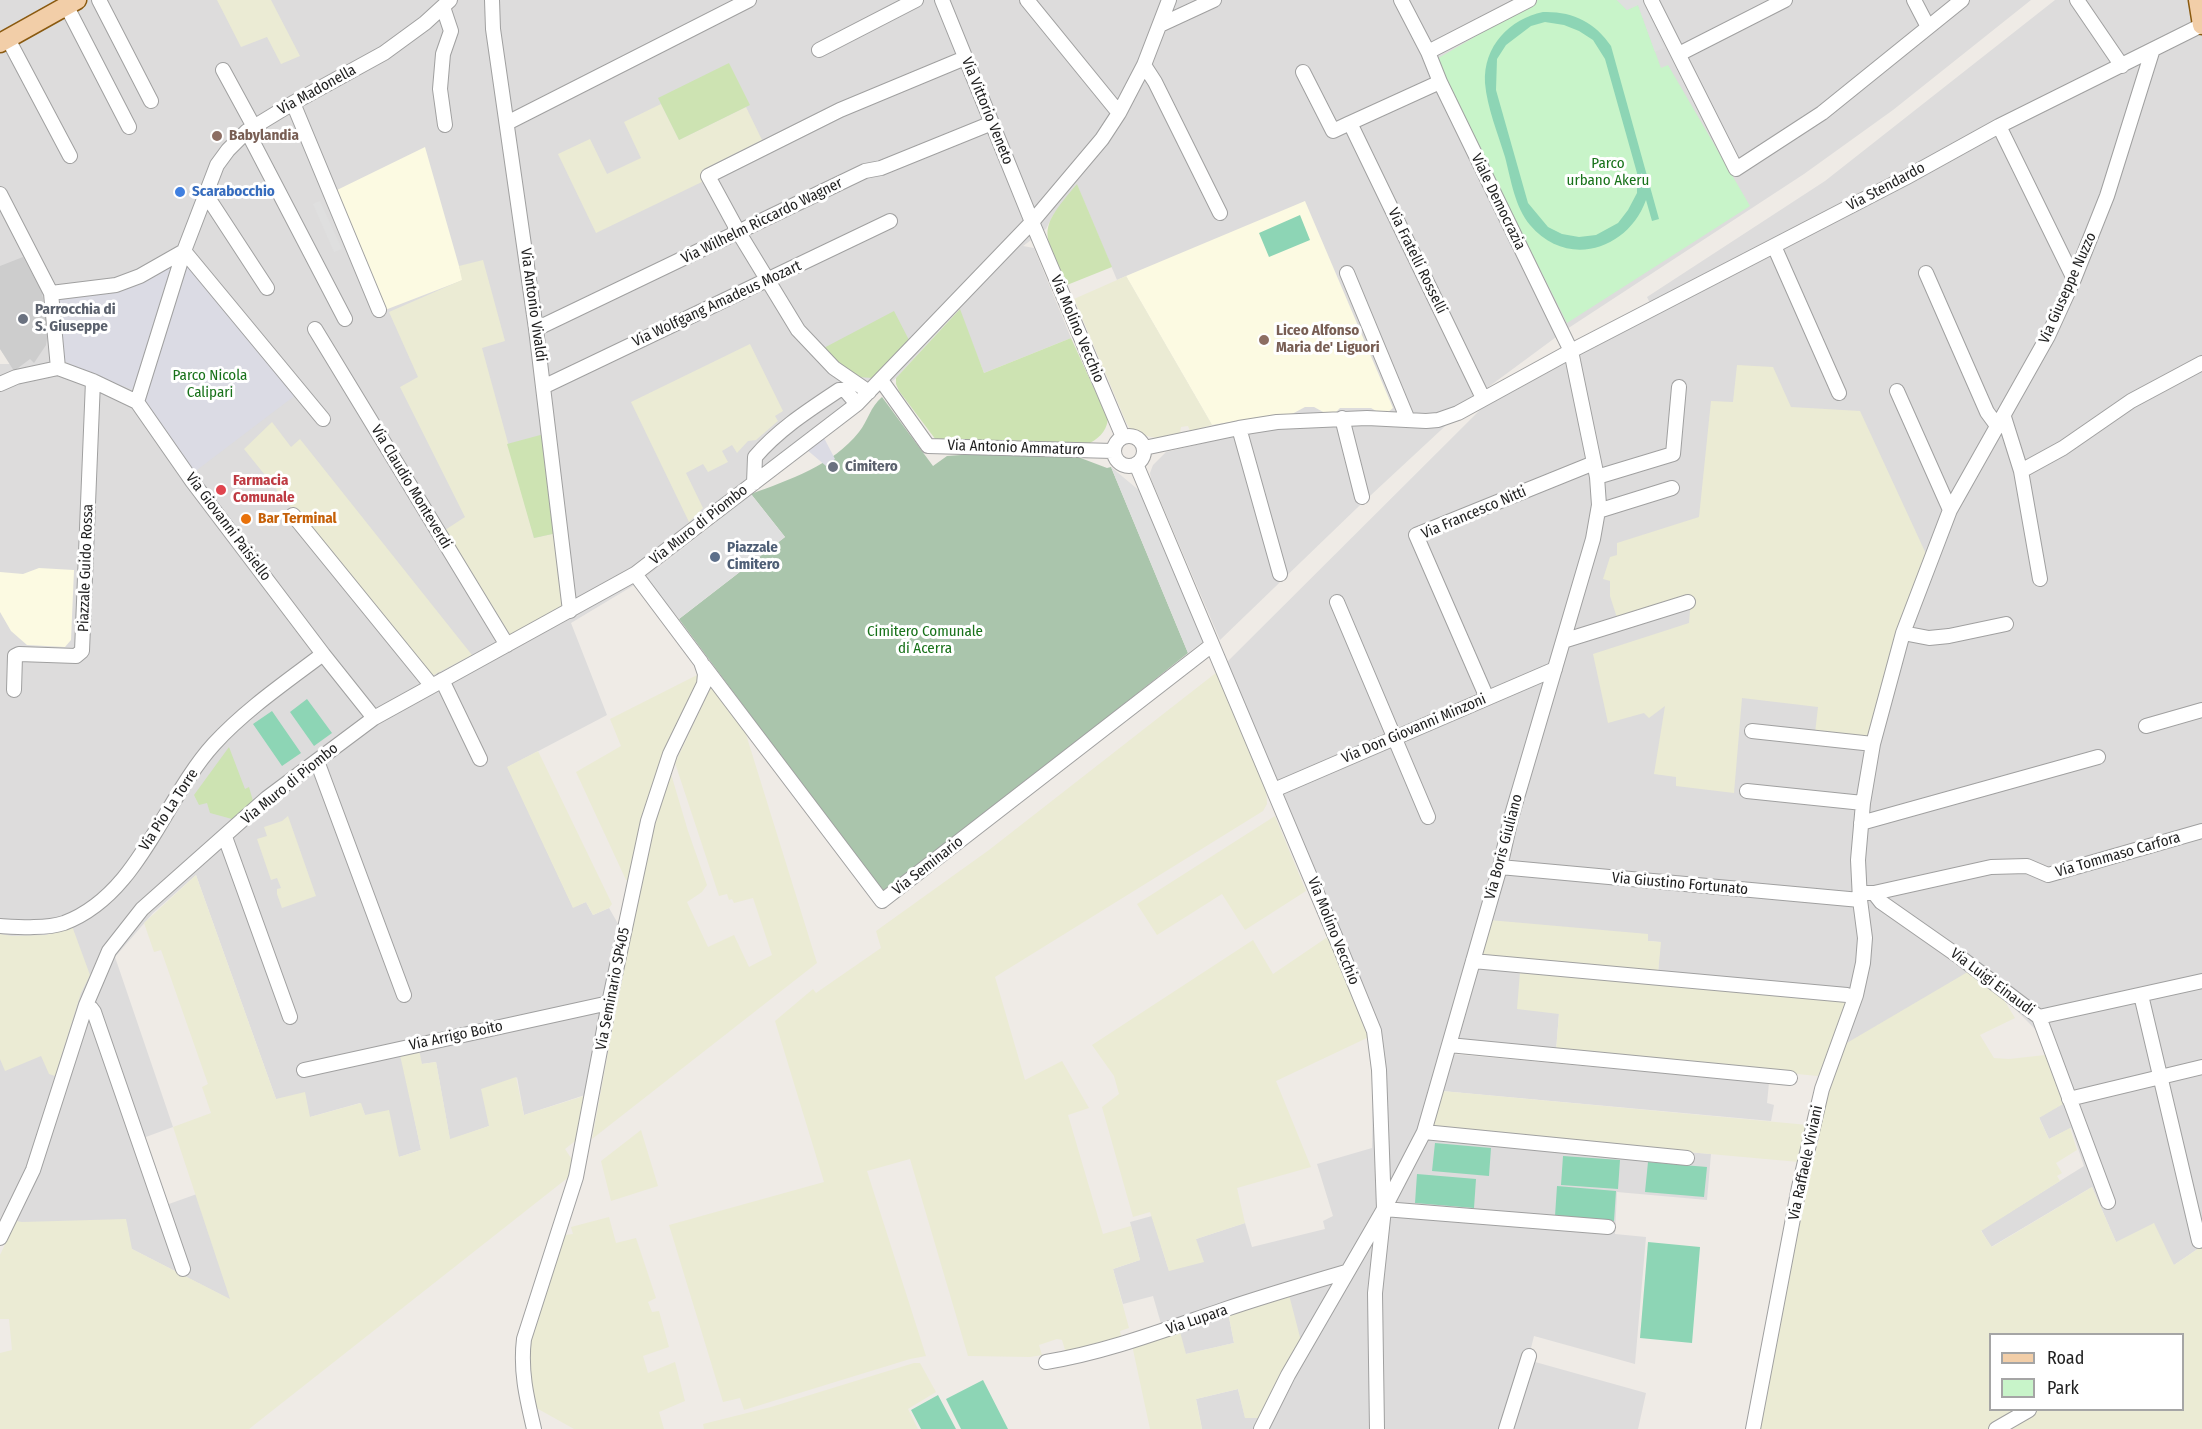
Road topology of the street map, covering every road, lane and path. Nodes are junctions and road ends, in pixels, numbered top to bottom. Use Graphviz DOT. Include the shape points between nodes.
graph roads {
  1 [pos="99,0"];
  2 [pos="492,0"];
  3 [pos="749,0"];
  4 [pos="916,0"];
  5 [pos="942,0"];
  6 [pos="1027,0"];
  7 [pos="1169,0"];
  8 [pos="1214,0"];
  9 [pos="1401,0"];
  10 [pos="1529,0"];
  11 [pos="1651,0"];
  12 [pos="1785,0"];
  13 [pos="1914,0"];
  14 [pos="1962,0"];
  15 [pos="2077,0"];
  16 [pos="2198,0"];
  17 [pos="71,3"];
  18 [pos="447,3"];
  19 [pos="1160,25"];
  20 [pos="2202,25"];
  21 [pos="1928,27"];
  22 [pos="4,41"];
  23 [pos="819,50"];
  24 [pos="1428,52"];
  25 [pos="2152,52"];
  26 [pos="1679,54"];
  27 [pos="965,58"];
  28 [pos="1144,65"];
  29 [pos="2121,66"];
  30 [pos="223,70"];
  31 [pos="1303,72"];
  32 [pos="1440,82"];
  33 [pos="151,101"];
  34 [pos="293,103"];
  35 [pos="1119,113"];
  36 [pos="507,123"];
  37 [pos="992,123"];
  38 [pos="1350,123"];
  39 [pos="445,125"];
  40 [pos="1999,126"];
  41 [pos="129,127"];
  42 [pos="251,129"];
  43 [pos="70,156"];
  44 [pos="205,193"];
  45 [pos="0,194"];
  46 [pos="1220,213"];
  47 [pos="890,221"];
  48 [pos="1032,222"];
  49 [pos="739,233"];
  50 [pos="1774,246"];
  51 [pos="184,251"];
  52 [pos="1347,273"];
  53 [pos="1926,273"];
  54 [pos="2074,279"];
  55 [pos="768,281"];
  56 [pos="267,288"];
  57 [pos="51,293"];
  58 [pos="379,310"];
  59 [pos="345,319"];
  60 [pos="315,329"];
  61 [pos="536,329"];
  62 [pos="1571,351"];
  63 [pos="2202,363"];
  64 [pos="58,368"];
  65 [pos="881,380"];
  66 [pos="93,381"];
  67 [pos="0,384"];
  68 [pos="543,387"];
  69 [pos="1679,387"];
  70 [pos="1897,391"];
  71 [pos="868,392"];
  72 [pos="1839,393"];
  73 [pos="1483,398"];
  74 [pos="137,402"];
  75 [pos="857,404"];
  76 [pos="1342,418"];
  77 [pos="323,419"];
  78 [pos="1408,420"];
  79 [pos="2001,422"];
  80 [pos="1239,428"];
  81 [pos="1123,437"];
  82 [pos="1144,448"];
  83 [pos="1113,451"];
  84 [pos="1594,463"];
  85 [pos="1136,464"];
  86 [pos="2022,471"];
  87 [pos="1597,477"];
  88 [pos="754,483"];
  89 [pos="1672,488"];
  90 [pos="1362,497"];
  91 [pos="1950,510"];
  92 [pos="1598,511"];
  93 [pos="293,515"];
  94 [pos="635,574"];
  95 [pos="1280,574"];
  96 [pos="2040,579"];
  97 [pos="1337,602"];
  98 [pos="1688,602"];
  99 [pos="570,611"];
  100 [pos="2006,624"];
  101 [pos="1903,633"];
  102 [pos="1563,641"];
  103 [pos="507,645"];
  104 [pos="1212,645"];
  105 [pos="323,654"];
  106 [pos="701,662"];
  107 [pos="1555,669"];
  108 [pos="437,683"];
  109 [pos="14,690"];
  110 [pos="1486,698"];
  111 [pos="2202,710"];
  112 [pos="374,718"];
  113 [pos="2146,726"];
  114 [pos="1752,731"];
  115 [pos="1393,738"];
  116 [pos="1873,744"];
  117 [pos="2098,757"];
  118 [pos="480,759"];
  119 [pos="316,761"];
  120 [pos="1274,790"];
  121 [pos="1748,791"];
  122 [pos="1863,803"];
  123 [pos="1428,817"];
  124 [pos="1861,823"];
  125 [pos="2202,831"];
  126 [pos="225,837"];
  127 [pos="1500,867"];
  128 [pos="1874,893"];
  129 [pos="1859,896"];
  130 [pos="0,927"];
  131 [pos="1473,961"];
  132 [pos="2202,981"];
  133 [pos="404,995"];
  134 [pos="1847,995"];
  135 [pos="2141,995"];
  136 [pos="609,1003"];
  137 [pos="85,1008"];
  138 [pos="290,1017"];
  139 [pos="2039,1017"];
  140 [pos="1449,1046"];
  141 [pos="2202,1067"];
  142 [pos="304,1070"];
  143 [pos="2161,1077"];
  144 [pos="1790,1078"];
  145 [pos="2069,1099"];
  146 [pos="1424,1132"];
  147 [pos="1686,1158"];
  148 [pos="2108,1202"];
  149 [pos="1384,1209"];
  150 [pos="1608,1227"];
  151 [pos="0,1238"];
  152 [pos="2202,1239"];
  153 [pos="183,1269"];
  154 [pos="1346,1272"];
  155 [pos="1529,1356"];
  156 [pos="1046,1362"];
  157 [pos="2027,1411"];
  158 [pos="534,1429"];
  159 [pos="1261,1429"];
  160 [pos="1377,1429"];
  161 [pos="1506,1429"];
  162 [pos="1753,1429"];
  163 [pos="1996,1429"];
  1 -- 33 [label="street"];
  2 -- 36 [label="street, Via Antonio Vivaldi"];
  3 -- 36 [label="street"];
  4 -- 23 [label="street"];
  5 -- 27 [label="street, Via Vittorio Veneto"];
  6 -- 35 [label="street"];
  7 -- 19 [label="street, Via Muro di Piombo"];
  8 -- 19 [label="street"];
  9 -- 24 [label="street, Viale Democrazia"];
  10 -- 24 [label="street"];
  11 -- 26 [label="street"];
  12 -- 26 [label="street"];
  13 -- 21 [label="street"];
  14 -- 21 [label="street"];
  15 -- 29 [label="street"];
  16 -- 20 [label="main road"];
  17 -- 22 [label="main road"];
  17 -- 41 [label="street"];
  18 -- 34 [label="street, Via Madonella" via="384,53"];
  18 -- 39 [label="street" via="450,31 440,89"];
  19 -- 28 [label="street, Via Muro di Piombo"];
  20 -- 25 [label="street, Via Stendardo"];
  21 -- 26 [label="street" via="1822,112 1736,169"];
  22 -- 43 [label="street"];
  24 -- 32 [label="street, Viale Democrazia"];
  25 -- 29 [label="street, Via Stendardo"];
  25 -- 54 [label="street, Via Giuseppe Nuzzo" via="2107,196"];
  27 -- 37 [label="street, Via Vittorio Veneto"];
  27 -- 49 [label="street" via="840,110 708,176"];
  28 -- 35 [label="street, Via Muro di Piombo"];
  28 -- 46 [label="street"];
  29 -- 40 [label="street, Via Stendardo"];
  30 -- 42 [label="street"];
  31 -- 38 [label="street" via="1333,131"];
  32 -- 38 [label="street"];
  32 -- 62 [label="street, Viale Democrazia"];
  34 -- 42 [label="street, Via Madonella"];
  34 -- 58 [label="street"];
  35 -- 48 [label="street, Via Muro di Piombo"];
  36 -- 61 [label="street, Via Antonio Vivaldi"];
  37 -- 48 [label="street, Via Vittorio Veneto"];
  37 -- 49 [label="street, Via Wilhelm Riccardo Wagner" via="866,171"];
  38 -- 73 [label="street, Via Fratelli Rosselli"];
  40 -- 50 [label="street, Via Stendardo"];
  40 -- 54 [label="street"];
  42 -- 44 [label="street, Via Madonella" via="217,165"];
  42 -- 59 [label="street"];
  44 -- 51 [label="street, Via Madonella"];
  44 -- 56 [label="street"];
  45 -- 57 [label="street"];
  47 -- 55 [label="street, Via Wolfgang Amadeus Mozart"];
  48 -- 65 [label="street, Via Muro di Piombo"];
  48 -- 81 [label="street, Via Molino Vecchio"];
  49 -- 55 [label="street"];
  49 -- 61 [label="street, Via Wilhelm Riccardo Wagner"];
  50 -- 62 [label="street, Via Stendardo"];
  50 -- 72 [label="street"];
  51 -- 57 [label="street" via="116,285"];
  51 -- 74 [label="street, Via Madonella"];
  51 -- 77 [label="street"];
  52 -- 78 [label="street"];
  53 -- 79 [label="street" via="1987,412"];
  54 -- 79 [label="street, Via Giuseppe Nuzzo"];
  55 -- 68 [label="street, Via Wolfgang Amadeus Mozart"];
  55 -- 71 [label="street" via="798,330 834,368"];
  57 -- 64 [label="street"];
  60 -- 103 [label="street, Via Claudio Monteverdi"];
  61 -- 68 [label="street, Via Antonio Vivaldi"];
  62 -- 73 [label="street, Via Stendardo"];
  62 -- 84 [label="street, Via Boris Giuliano"];
  63 -- 86 [label="street" via="2131,401"];
  64 -- 66 [label="street, Via Giovanni Paisiello"];
  64 -- 67 [label="street"];
  65 -- 71 [label="street, Via Muro di Piombo"];
  65 -- 83 [label="street, Via Antonio Ammaturo" via="928,446"];
  66 -- 74 [label="street, Via Giovanni Paisiello"];
  66 -- 109 [label="street, Piazzale Guido Rossa" via="82,651 76,656 15,656"];
  68 -- 99 [label="street, Via Antonio Vivaldi"];
  69 -- 87 [label="street" via="1672,454"];
  70 -- 91 [label="street"];
  71 -- 75 [label="street, Via Muro di Piombo"];
  73 -- 78 [label="street, Via Stendardo" via="1438,420"];
  74 -- 105 [label="street, Via Giovanni Paisiello"];
  75 -- 88 [label="street, Via Muro di Piombo"];
  75 -- 88 [label="street, Via Muro di Piombo" via="845,390 839,390 784,428 755,456"];
  76 -- 78 [label="street, Via Stendardo"];
  76 -- 80 [label="street, Via Stendardo"];
  76 -- 90 [label="street"];
  79 -- 86 [label="street"];
  79 -- 91 [label="street, Via Giuseppe Nuzzo"];
  80 -- 82 [label="street, Via Stendardo"];
  80 -- 95 [label="street"];
  81 -- 82 [label="street" via="1135,436"];
  81 -- 83 [label="street" via="1116,441"];
  82 -- 85 [label="street"];
  83 -- 85 [label="street" via="1121,464"];
  84 -- 87 [label="street, Via Boris Giuliano"];
  84 -- 110 [label="street, Via Francesco Nitti" via="1416,535"];
  85 -- 104 [label="street, Via Molino Vecchio"];
  86 -- 96 [label="street"];
  87 -- 92 [label="street, Via Boris Giuliano"];
  88 -- 94 [label="street, Via Muro di Piombo"];
  89 -- 92 [label="street"];
  91 -- 101 [label="street, Via Giuseppe Nuzzo"];
  92 -- 102 [label="street, Via Boris Giuliano"];
  93 -- 108 [label="street"];
  94 -- 99 [label="street, Via Muro di Piombo"];
  94 -- 106 [label="street"];
  97 -- 115 [label="street"];
  98 -- 102 [label="street"];
  99 -- 103 [label="street, Via Muro di Piombo"];
  100 -- 101 [label="street" via="1929,638"];
  101 -- 116 [label="street, Via Giuseppe Nuzzo"];
  102 -- 107 [label="street, Via Boris Giuliano"];
  103 -- 108 [label="street, Via Muro di Piombo"];
  104 -- 106 [label="street, Via Seminario" via="882,901"];
  104 -- 120 [label="street, Via Molino Vecchio"];
  105 -- 112 [label="street, Via Giovanni Paisiello"];
  105 -- 130 [label="street, Via Pio La Torre" via="213,745 127,875 98,905 62,923"];
  106 -- 136 [label="street, Via Seminario SP405" via="704,684 670,754 648,821"];
  107 -- 110 [label="street, Via Don Giovanni Minzoni"];
  107 -- 127 [label="street, Via Boris Giuliano"];
  108 -- 112 [label="street, Via Muro di Piombo"];
  108 -- 118 [label="street"];
  110 -- 115 [label="street, Via Don Giovanni Minzoni"];
  111 -- 113 [label="street"];
  112 -- 119 [label="street, Via Muro di Piombo"];
  114 -- 116 [label="street"];
  115 -- 120 [label="street, Via Don Giovanni Minzoni"];
  115 -- 123 [label="street"];
  116 -- 122 [label="street, Via Giuseppe Nuzzo"];
  117 -- 124 [label="street"];
  119 -- 126 [label="street, Via Muro di Piombo" via="267,798"];
  119 -- 133 [label="street"];
  120 -- 149 [label="street, Via Molino Vecchio" via="1374,1031"];
  121 -- 122 [label="street"];
  122 -- 124 [label="street, Via Giuseppe Nuzzo"];
  124 -- 129 [label="street, Via Giuseppe Nuzzo"];
  125 -- 128 [label="street, Via Tommaso Carfora" via="2048,875 2027,866 1991,867"];
  126 -- 137 [label="street, Via Muro di Piombo" via="142,909 109,951"];
  126 -- 138 [label="street"];
  127 -- 129 [label="street, Via Giustino Fortunato"];
  127 -- 131 [label="street, Via Boris Giuliano"];
  128 -- 129 [label="street, Via Tommaso Carfora"];
  128 -- 139 [label="street, Via Luigi Einaudi"];
  129 -- 162 [label="street, Via Raffaele Viviani" via="1865,938 1863,963 1856,995 1822,1089 1799,1187"];
  131 -- 134 [label="street"];
  131 -- 140 [label="street, Via Boris Giuliano"];
  132 -- 135 [label="street"];
  135 -- 139 [label="street"];
  135 -- 143 [label="street"];
  136 -- 142 [label="street, Via Arrigo Boito"];
  136 -- 158 [label="street, Via Seminario SP405" via="576,1177 524,1340 524,1389"];
  137 -- 151 [label="street, Via Muro di Piombo" via="33,1170"];
  137 -- 153 [label="street" via="94,1012"];
  139 -- 145 [label="street, Via Luigi Einaudi"];
  140 -- 144 [label="street"];
  140 -- 146 [label="street, Via Boris Giuliano"];
  141 -- 143 [label="street"];
  143 -- 145 [label="street"];
  143 -- 152 [label="street" via="2199,1241"];
  145 -- 148 [label="street, Via Luigi Einaudi"];
  146 -- 147 [label="street"];
  146 -- 149 [label="street, Via Boris Giuliano"];
  149 -- 150 [label="street"];
  149 -- 154 [label="street, Via Boris Giuliano"];
  149 -- 160 [label="street, Via Molino Vecchio" via="1375,1293"];
  154 -- 156 [label="street, Via Lupara" via="1128,1343"];
  154 -- 159 [label="street, Via Boris Giuliano"];
  155 -- 161 [label="street"];
  157 -- 163 [label="street"];
}
